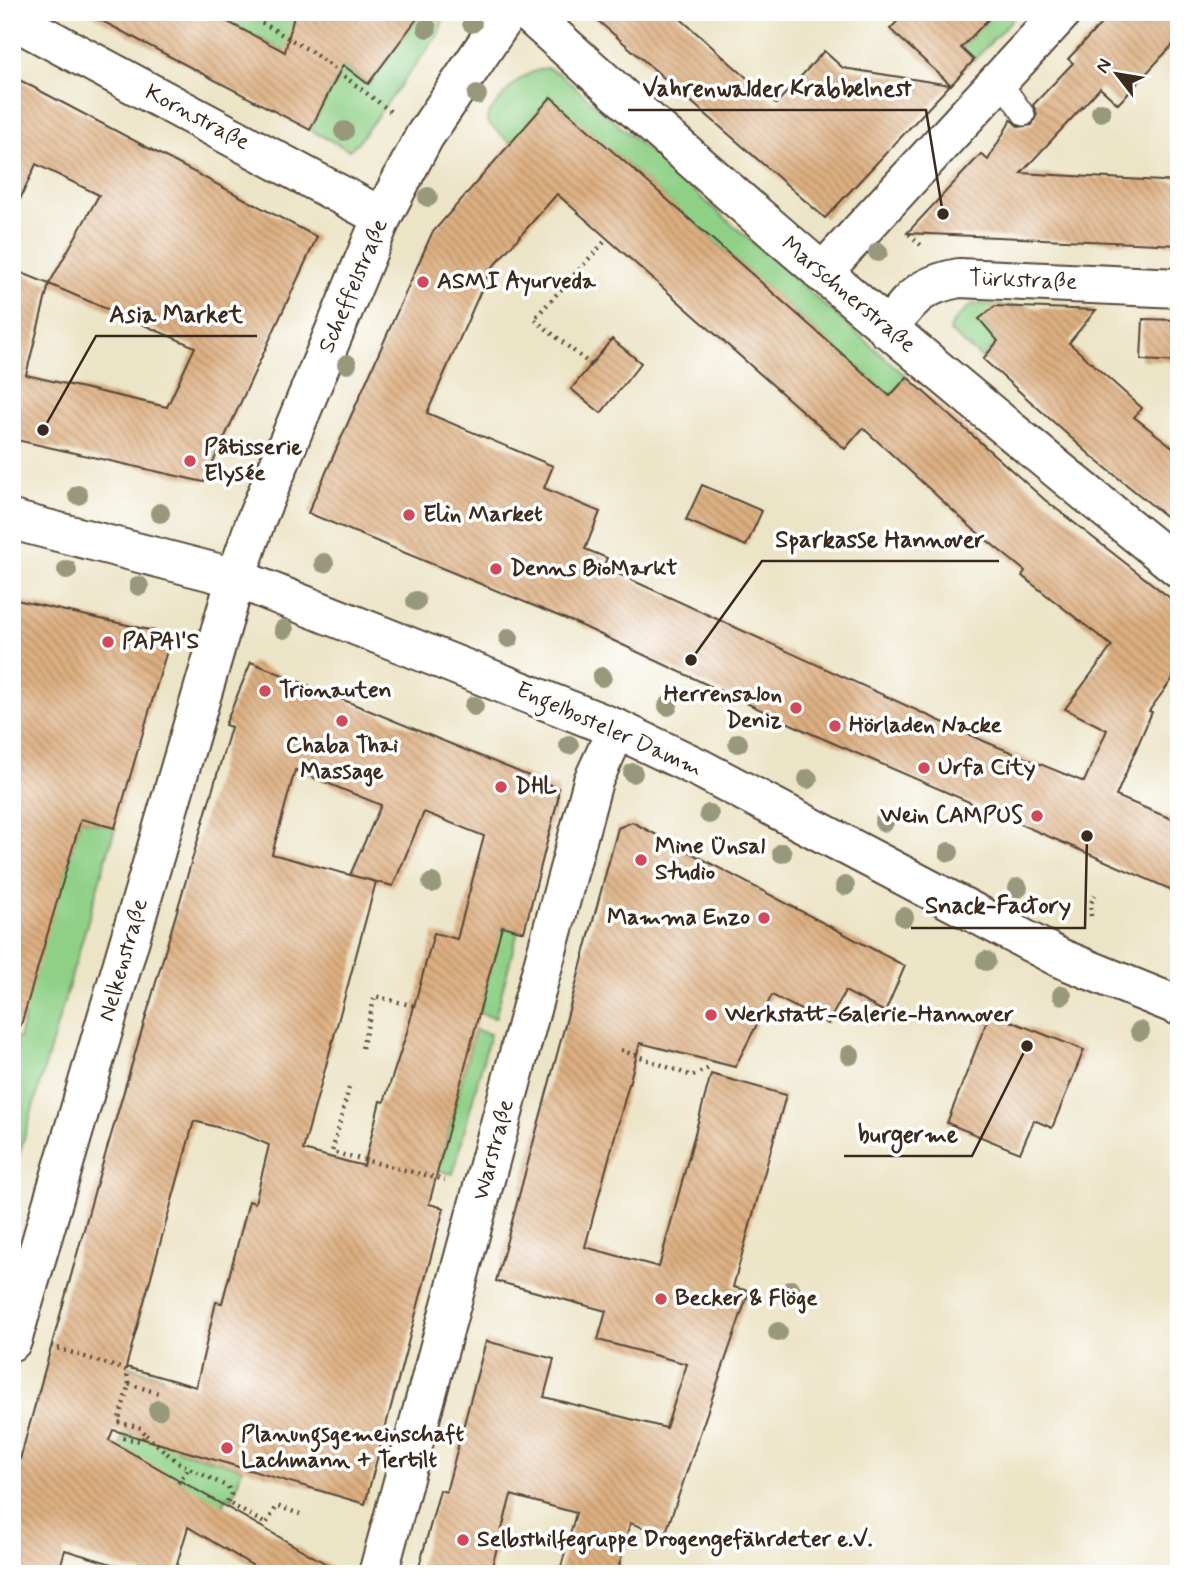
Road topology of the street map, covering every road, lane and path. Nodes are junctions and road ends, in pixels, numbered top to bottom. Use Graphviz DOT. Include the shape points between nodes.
graph roads {
  1 [pos="244,12"];
  2 [pos="508,12"];
  3 [pos="527,12"];
  4 [pos="1062,12"];
  5 [pos="12,19"];
  6 [pos="1000,81"];
  7 [pos="1024,115"];
  8 [pos="424,137"];
  9 [pos="382,217"];
  10 [pos="607,239"];
  11 [pos="822,273"];
  12 [pos="1179,288"];
  13 [pos="887,329"];
  14 [pos="591,365"];
  15 [pos="12,520"];
  16 [pos="1179,568"];
  17 [pos="236,578"];
  18 [pos="617,729"];
  19 [pos="1095,895"];
  20 [pos="1091,916"];
  21 [pos="414,1006"];
  22 [pos="1179,1006"];
  23 [pos="362,1048"];
  24 [pos="621,1050"];
  25 [pos="709,1068"];
  26 [pos="349,1088"];
  27 [pos="484,1189"];
  28 [pos="28,1343"];
  29 [pos="129,1384"];
  30 [pos="158,1393"];
  31 [pos="146,1435"];
  32 [pos="123,1438"];
  33 [pos="188,1469"];
  34 [pos="178,1483"];
  35 [pos="300,1514"];
  36 [pos="378,1574"];
  1 -- 8 [label="path" via="312,52"];
  2 -- 8 [label="street, Scheffelstraße"];
  3 -- 11 [label="street, Marschnerstraße"];
  4 -- 6 [label="street"];
  5 -- 9 [label="street, Kornstraße"];
  6 -- 7 [label="lane"];
  6 -- 11 [label="street"];
  8 -- 9 [label="street, Scheffelstraße"];
  9 -- 17 [label="street, Scheffelstraße"];
  10 -- 14 [label="path" via="534,319"];
  11 -- 13 [label="street, Marschnerstraße"];
  12 -- 13 [label="street, Türkstraße" via="959,278 932,284 909,302"];
  13 -- 16 [label="street, Marschnerstraße"];
  15 -- 17 [label="street, Engelbosteler Damm"];
  17 -- 18 [label="street, Engelbosteler Damm"];
  17 -- 28 [label="street, Nelkenstraße"];
  18 -- 22 [label="street, Engelbosteler Damm" via="1049,953"];
  18 -- 27 [label="street, Warstraße" via="593,780"];
  19 -- 20 [label="path"];
  21 -- 23 [label="path" via="375,996"];
  24 -- 25 [label="path" via="692,1076"];
  26 -- 27 [label="path" via="332,1152"];
  27 -- 36 [label="street, Warstraße"];
  28 -- 29 [label="path" via="123,1367"];
  29 -- 30 [label="path"];
  29 -- 31 [label="path" via="118,1422 141,1428"];
  31 -- 32 [label="path" via="141,1441"];
  31 -- 33 [label="path"];
  33 -- 34 [label="path"];
  33 -- 35 [label="path" via="228,1487 227,1502 266,1524 277,1506"];
}
